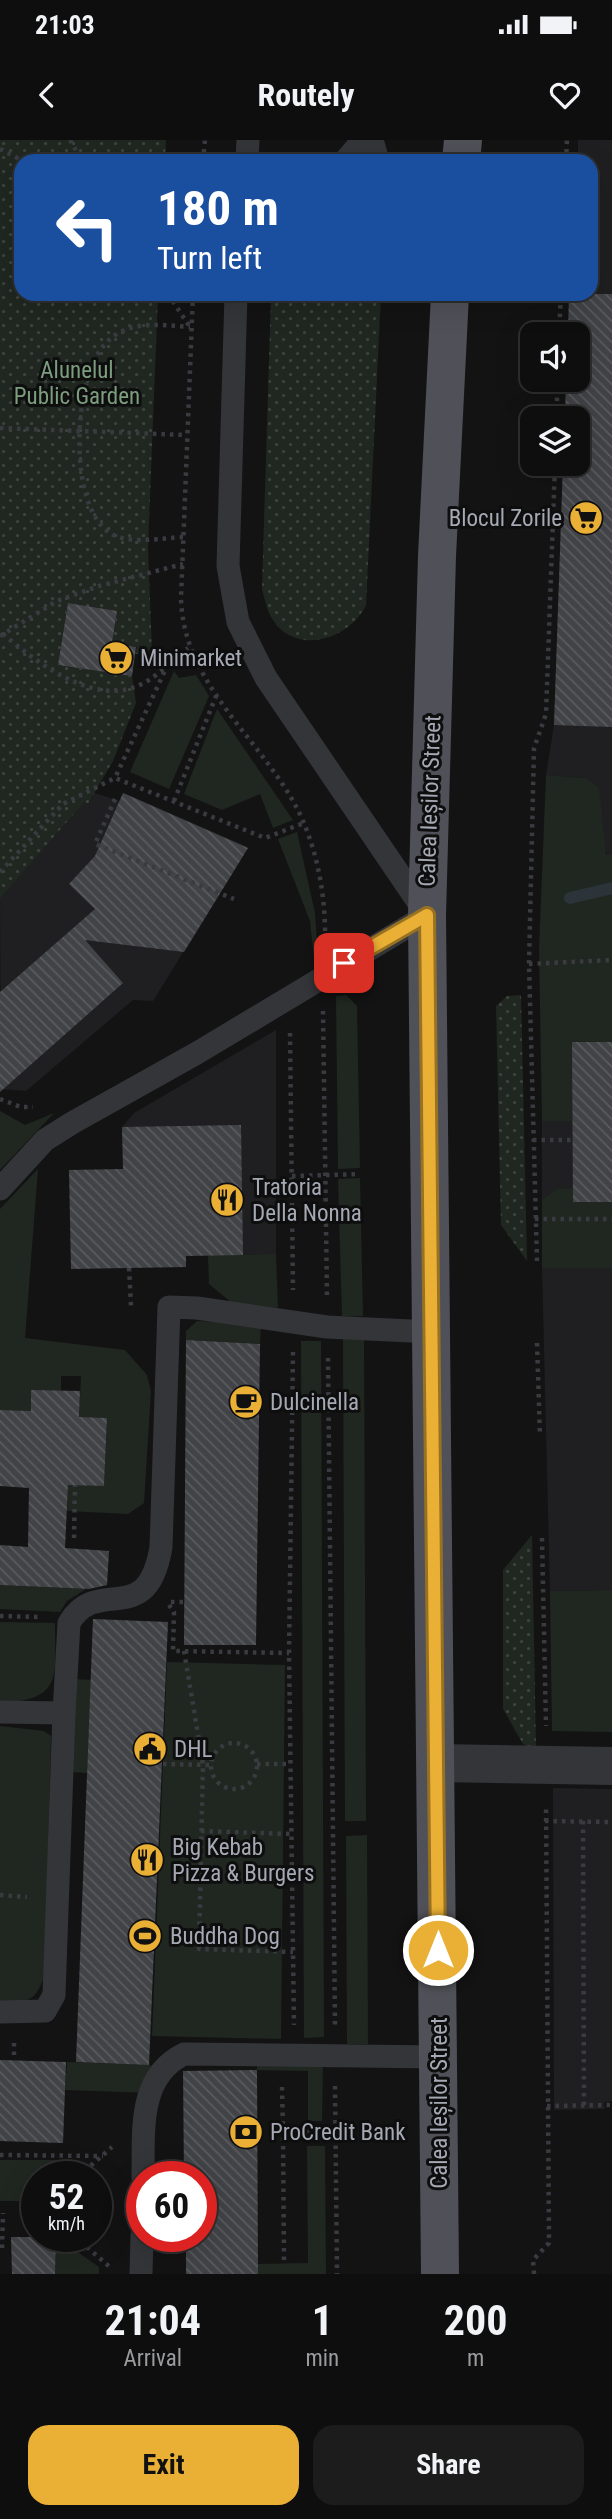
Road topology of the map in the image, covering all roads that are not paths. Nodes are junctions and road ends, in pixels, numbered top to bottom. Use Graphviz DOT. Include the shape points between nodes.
graph roads {
  1 [pos="363,140"];
  2 [pos="351,154"];
  3 [pos="237,301"];
  4 [pos="450,301"];
  5 [pos="427,915"];
  6 [pos="0,1189"];
  7 [pos="432,1332"];
  8 [pos="0,1712"];
  9 [pos="64,1713"];
  10 [pos="437,1763"];
  11 [pos="612,1766"];
  12 [pos="0,2012"];
  13 [pos="439,2057"];
  14 [pos="143,2161"];
  15 [pos="142,2252"];
  16 [pos="141,2274"];
  17 [pos="440,2274"];
  1 -- 2 [label="lane"];
  3 -- 5 [label="lane" via="228,566 238,622 266,678"];
  4 -- 5 [label="main road, Calea Ieșilor Street"];
  5 -- 6 [label="lane" via="45,1140"];
  5 -- 7 [label="main road, Calea Ieșilor Street"];
  7 -- 9 [label="lane" via="327,1327 169,1307 161,1547 152,1582 128,1598 87,1604 77,1611 69,1623"];
  7 -- 10 [label="main road, Calea Ieșilor Street"];
  8 -- 9 [label="lane"];
  9 -- 12 [label="lane" via="54,1995 45,2011"];
  10 -- 11 [label="street"];
  10 -- 13 [label="main road, Calea Ieșilor Street"];
  13 -- 14 [label="lane" via="184,2054 170,2061 145,2104"];
  13 -- 17 [label="main road, Calea Ieșilor Street"];
  15 -- 16 [label="lane"];
}
